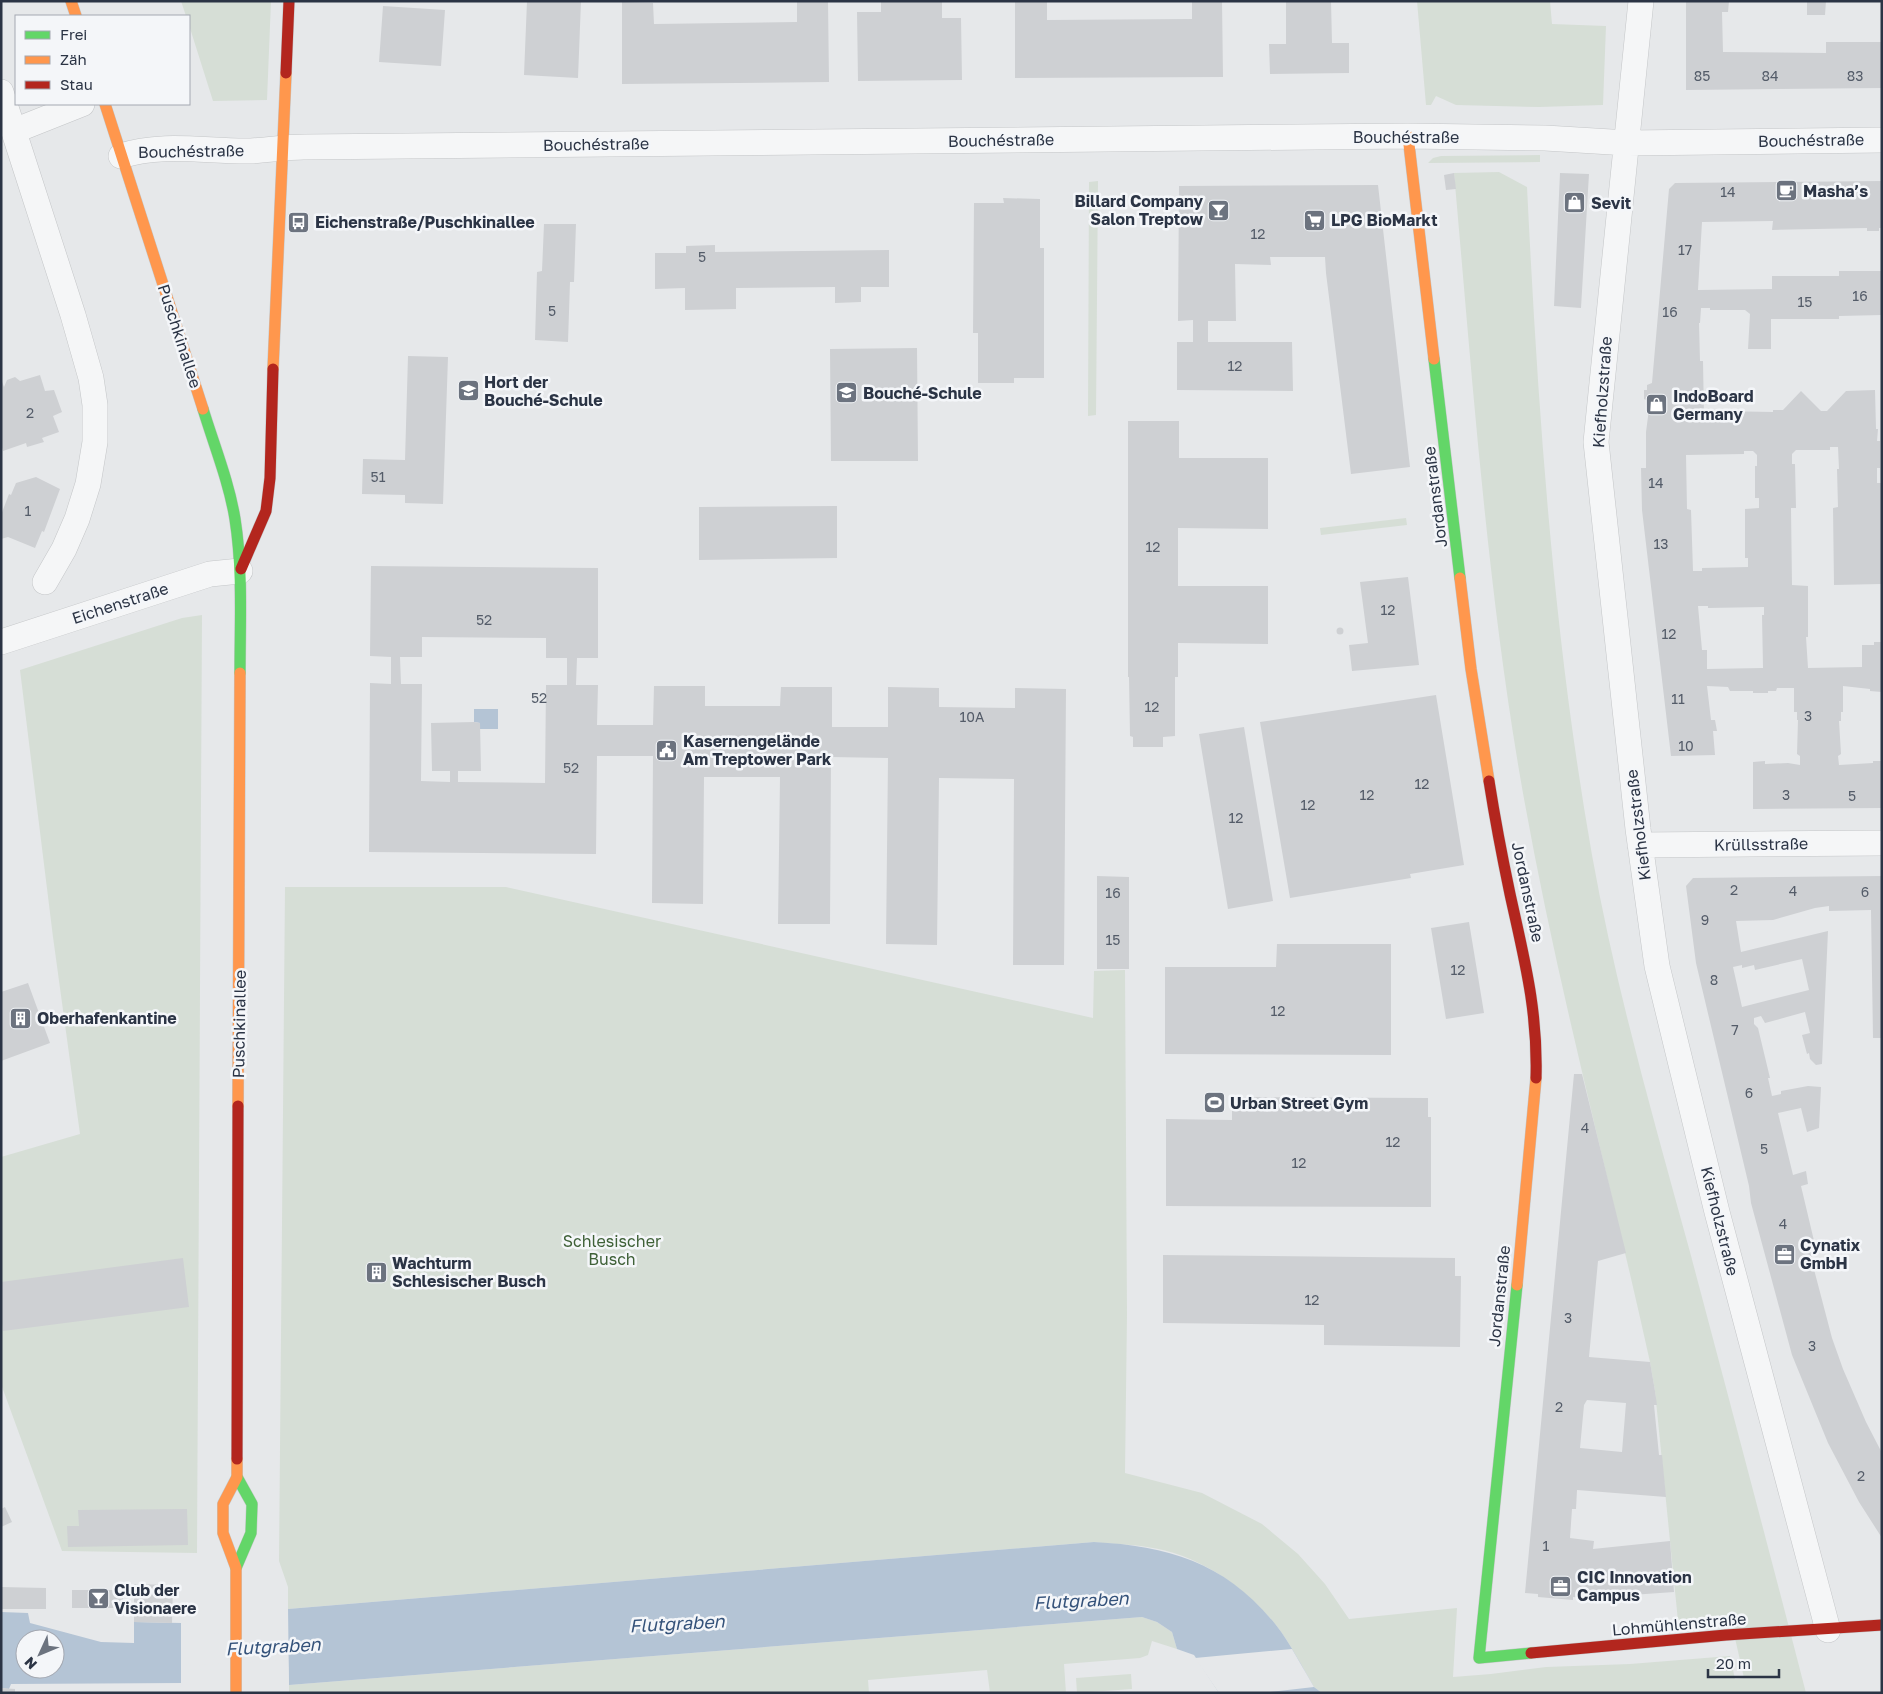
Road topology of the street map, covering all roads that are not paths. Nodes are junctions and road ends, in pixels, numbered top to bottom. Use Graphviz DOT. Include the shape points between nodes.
graph roads {
  1 [pos="71,1"];
  2 [pos="289,1"];
  3 [pos="1641,1"];
  4 [pos="76,15"];
  5 [pos="1,92"];
  6 [pos="79,105"];
  7 [pos="104,105"];
  8 [pos="14,131"];
  9 [pos="1408,136"];
  10 [pos="1882,140"];
  11 [pos="1628,143"];
  12 [pos="282,148"];
  13 [pos="121,156"];
  14 [pos="240,571"];
  15 [pos="45,582"];
  16 [pos="1,642"];
  17 [pos="1882,844"];
  18 [pos="1640,845"];
  19 [pos="237,1477"];
  20 [pos="236,1568"];
  21 [pos="1882,1625"];
  22 [pos="1828,1630"];
  23 [pos="1479,1658"];
  24 [pos="236,1693"];
  1 -- 4 [label="main road"];
  2 -- 12 [label="main road, Puschkinallee"];
  3 -- 11 [label="street, Kiefholzstraße"];
  5 -- 8 [label="street"];
  6 -- 8 [label="street"];
  7 -- 13 [label="main road, Puschkinallee"];
  8 -- 15 [label="street" via="73,315 95,404 95,442 88,484 77,519"];
  9 -- 11 [label="street, Bouchéstraße"];
  9 -- 12 [label="street, Bouchéstraße"];
  9 -- 23 [label="main road, Jordanstraße" via="1471,670 1502,851 1533,1002 1537,1051 1535,1105"];
  10 -- 11 [label="street, Bouchéstraße"];
  11 -- 18 [label="street, Kiefholzstraße" via="1596,442"];
  12 -- 13 [label="street, Bouchéstraße" via="251,151 159,149 134,151"];
  12 -- 14 [label="main road, Puschkinallee" via="270,478 266,511"];
  13 -- 14 [label="main road, Puschkinallee" via="227,485 235,519"];
  14 -- 16 [label="street, Eichenstraße" via="210,574"];
  14 -- 19 [label="main road, Puschkinallee"];
  17 -- 18 [label="street, Krüllsstraße"];
  18 -- 22 [label="street, Kiefholzstraße" via="1659,976 1717,1212"];
  19 -- 20 [label="main road, Puschkinallee" via="224,1504 223,1533"];
  19 -- 20 [label="main road, Puschkinallee" via="252,1504 252,1511 251,1533"];
  20 -- 24 [label="main road, Puschkinallee"];
  21 -- 22 [label="main road, Lohmühlenstraße"];
  22 -- 23 [label="main road, Lohmühlenstraße" via="1726,1635"];
}
